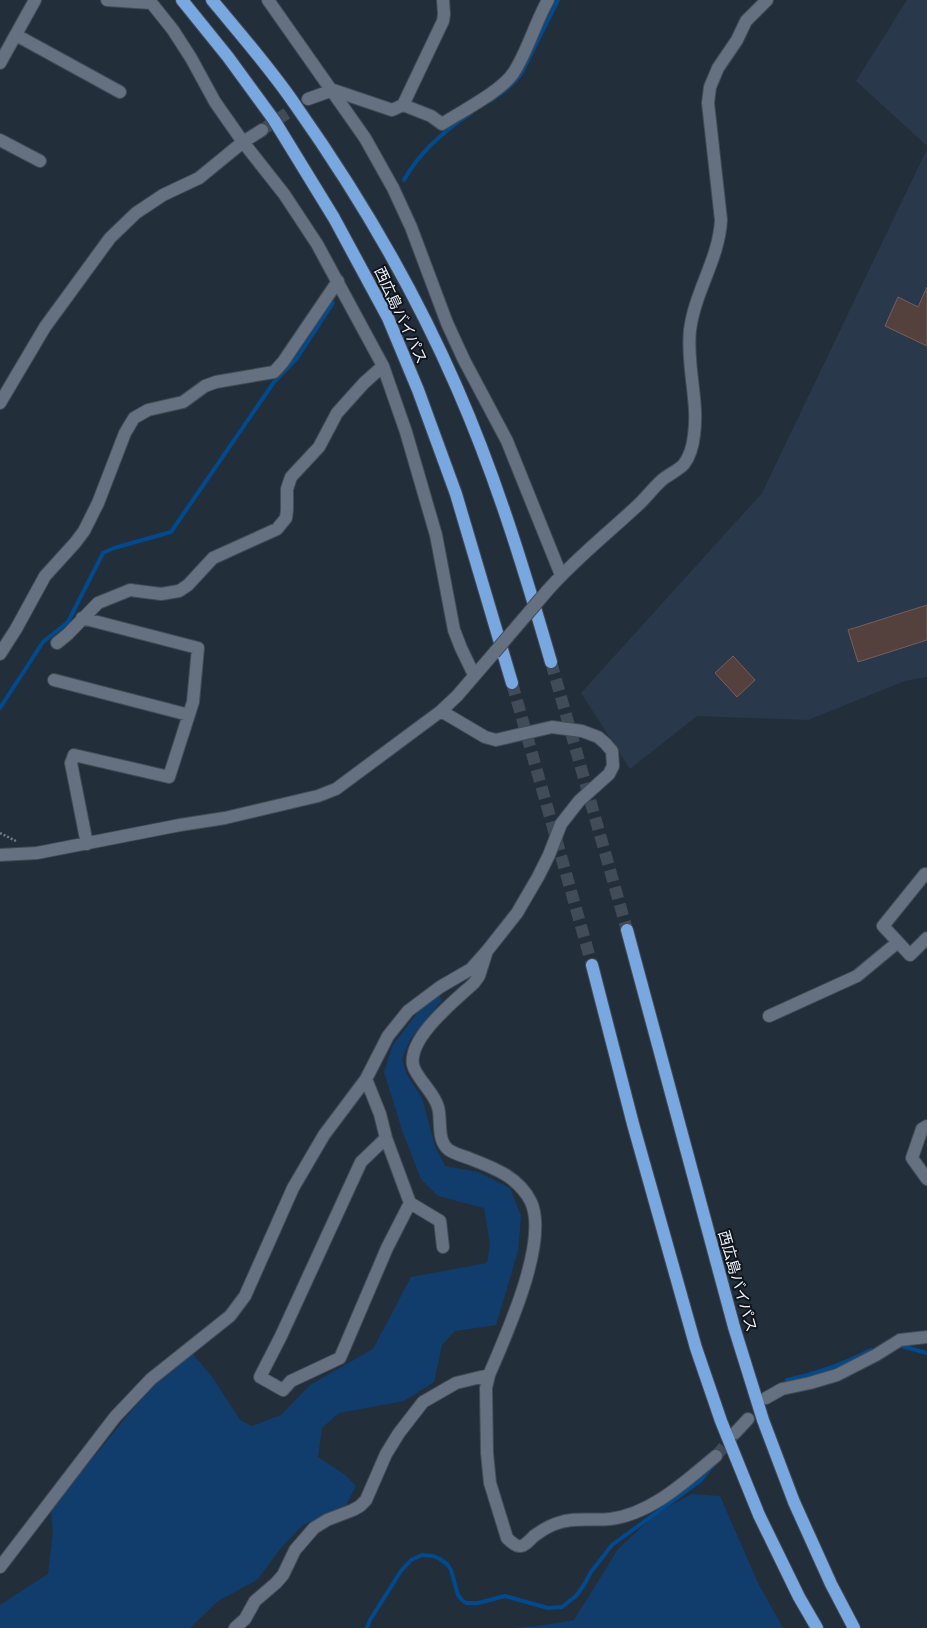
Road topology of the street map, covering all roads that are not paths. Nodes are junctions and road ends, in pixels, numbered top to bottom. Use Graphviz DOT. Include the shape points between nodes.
graph roads {
  1 [pos="35,0"];
  2 [pos="106,0"];
  3 [pos="182,0"];
  4 [pos="212,0"];
  5 [pos="268,0"];
  6 [pos="442,0"];
  7 [pos="548,0"];
  8 [pos="767,0"];
  9 [pos="150,1"];
  10 [pos="16,35"];
  11 [pos="0,63"];
  12 [pos="333,90"];
  13 [pos="120,92"];
  14 [pos="308,99"];
  15 [pos="403,105"];
  16 [pos="262,130"];
  17 [pos="0,140"];
  18 [pos="243,142"];
  19 [pos="40,161"];
  20 [pos="338,281"];
  21 [pos="383,366"];
  22 [pos="0,404"];
  23 [pos="561,575"];
  24 [pos="82,618"];
  25 [pos="57,643"];
  26 [pos="0,654"];
  27 [pos="551,662"];
  28 [pos="474,675"];
  29 [pos="54,680"];
  30 [pos="512,683"];
  31 [pos="441,711"];
  32 [pos="189,715"];
  33 [pos="87,844"];
  34 [pos="0,855"];
  35 [pos="925,874"];
  36 [pos="626,930"];
  37 [pos="927,938"];
  38 [pos="898,942"];
  39 [pos="487,951"];
  40 [pos="592,965"];
  41 [pos="769,1016"];
  42 [pos="366,1079"];
  43 [pos="927,1126"];
  44 [pos="386,1138"];
  45 [pos="927,1179"];
  46 [pos="410,1203"];
  47 [pos="442,1247"];
  48 [pos="927,1337"];
  49 [pos="489,1375"];
  50 [pos="766,1398"];
  51 [pos="748,1419"];
  52 [pos="735,1433"];
  53 [pos="716,1456"];
  54 [pos="0,1567"];
  55 [pos="235,1628"];
  56 [pos="817,1628"];
  57 [pos="854,1628"];
  1 -- 10 [label="street"];
  2 -- 9 [label="street"];
  3 -- 30 [label="highway, 西広島バイパス" via="274,120 334,218 388,318 418,390 456,494"];
  4 -- 27 [label="highway, 西広島バイパス" via="296,105 364,208 420,309 457,388 490,470"];
  5 -- 12 [label="street"];
  6 -- 15 [label="street" via="443,21"];
  7 -- 15 [label="street" via="514,73 505,82 442,124 431,116"];
  8 -- 23 [label="street" via="746,22 718,68 710,87 708,103 721,220 717,248 697,300 690,331 695,435 691,451 684,464 662,480 640,504"];
  9 -- 18 [label="street" via="173,30 215,102"];
  10 -- 11 [label="street"];
  10 -- 13 [label="street"];
  12 -- 14 [label="street"];
  12 -- 15 [label="street" via="392,110"];
  12 -- 23 [label="street" via="365,138 412,227 447,323 507,442"];
  16 -- 18 [label="street"];
  17 -- 19 [label="street"];
  18 -- 20 [label="street" via="284,194"];
  18 -- 22 [label="street" via="200,178 163,195 136,213 110,238 45,327"];
  20 -- 21 [label="street"];
  20 -- 26 [label="street" via="274,372 216,382 205,386 183,402 148,410 134,418 84,531 45,576"];
  21 -- 24 [label="street" via="337,413 319,447 291,477 287,489 286,518 277,529 213,558 179,591 161,594 130,590 98,603"];
  21 -- 28 [label="street" via="406,432 436,535 454,630"];
  23 -- 28 [label="street, bridge"];
  24 -- 25 [label="street"];
  24 -- 32 [label="street" via="198,648 193,702"];
  28 -- 31 [label="street"];
  29 -- 32 [label="street"];
  31 -- 33 [label="street" via="336,789 318,796 225,818"];
  31 -- 39 [label="street" via="485,737 496,740 560,727 598,737 612,751 613,766 610,774 579,801 561,824 538,877 517,913"];
  32 -- 33 [label="street" via="169,777 74,755 71,763"];
  33 -- 34 [label="street" via="37,853"];
  35 -- 38 [label="street" via="883,926"];
  36 -- 57 [label="highway, 西広島バイパス" via="734,1327 763,1420 797,1509"];
  37 -- 38 [label="street" via="910,955"];
  38 -- 41 [label="street" via="857,976"];
  39 -- 42 [label="street" via="471,968 408,1011 388,1036"];
  39 -- 49 [label="street" via="474,983 429,1026 419,1040 414,1052 413,1066 438,1106 441,1133 447,1149 507,1175 522,1188 531,1202 535,1219 535,1243 523,1290"];
  40 -- 56 [label="highway" via="635,1132 696,1348 721,1421 759,1515"];
  42 -- 44 [label="street" via="380,1114"];
  42 -- 54 [label="street" via="309,1159 287,1200 246,1296 230,1316 151,1379 115,1417"];
  43 -- 45 [label="street" via="922,1129 912,1158"];
  44 -- 46 [label="street"];
  44 -- 46 [label="street" via="360,1162 260,1377 283,1390 291,1380 340,1358 387,1248"];
  46 -- 47 [label="street" via="440,1221"];
  48 -- 50 [label="street" via="900,1340 837,1374 782,1389"];
  49 -- 53 [label="street" via="486,1388 490,1483 507,1538 513,1544 528,1544 534,1536 548,1527 565,1521 611,1519 651,1506"];
  49 -- 55 [label="street" via="456,1383 423,1402 386,1454 363,1503 314,1528 296,1550 283,1575 254,1601 245,1619"];
  51 -- 52 [label="street"];
}
